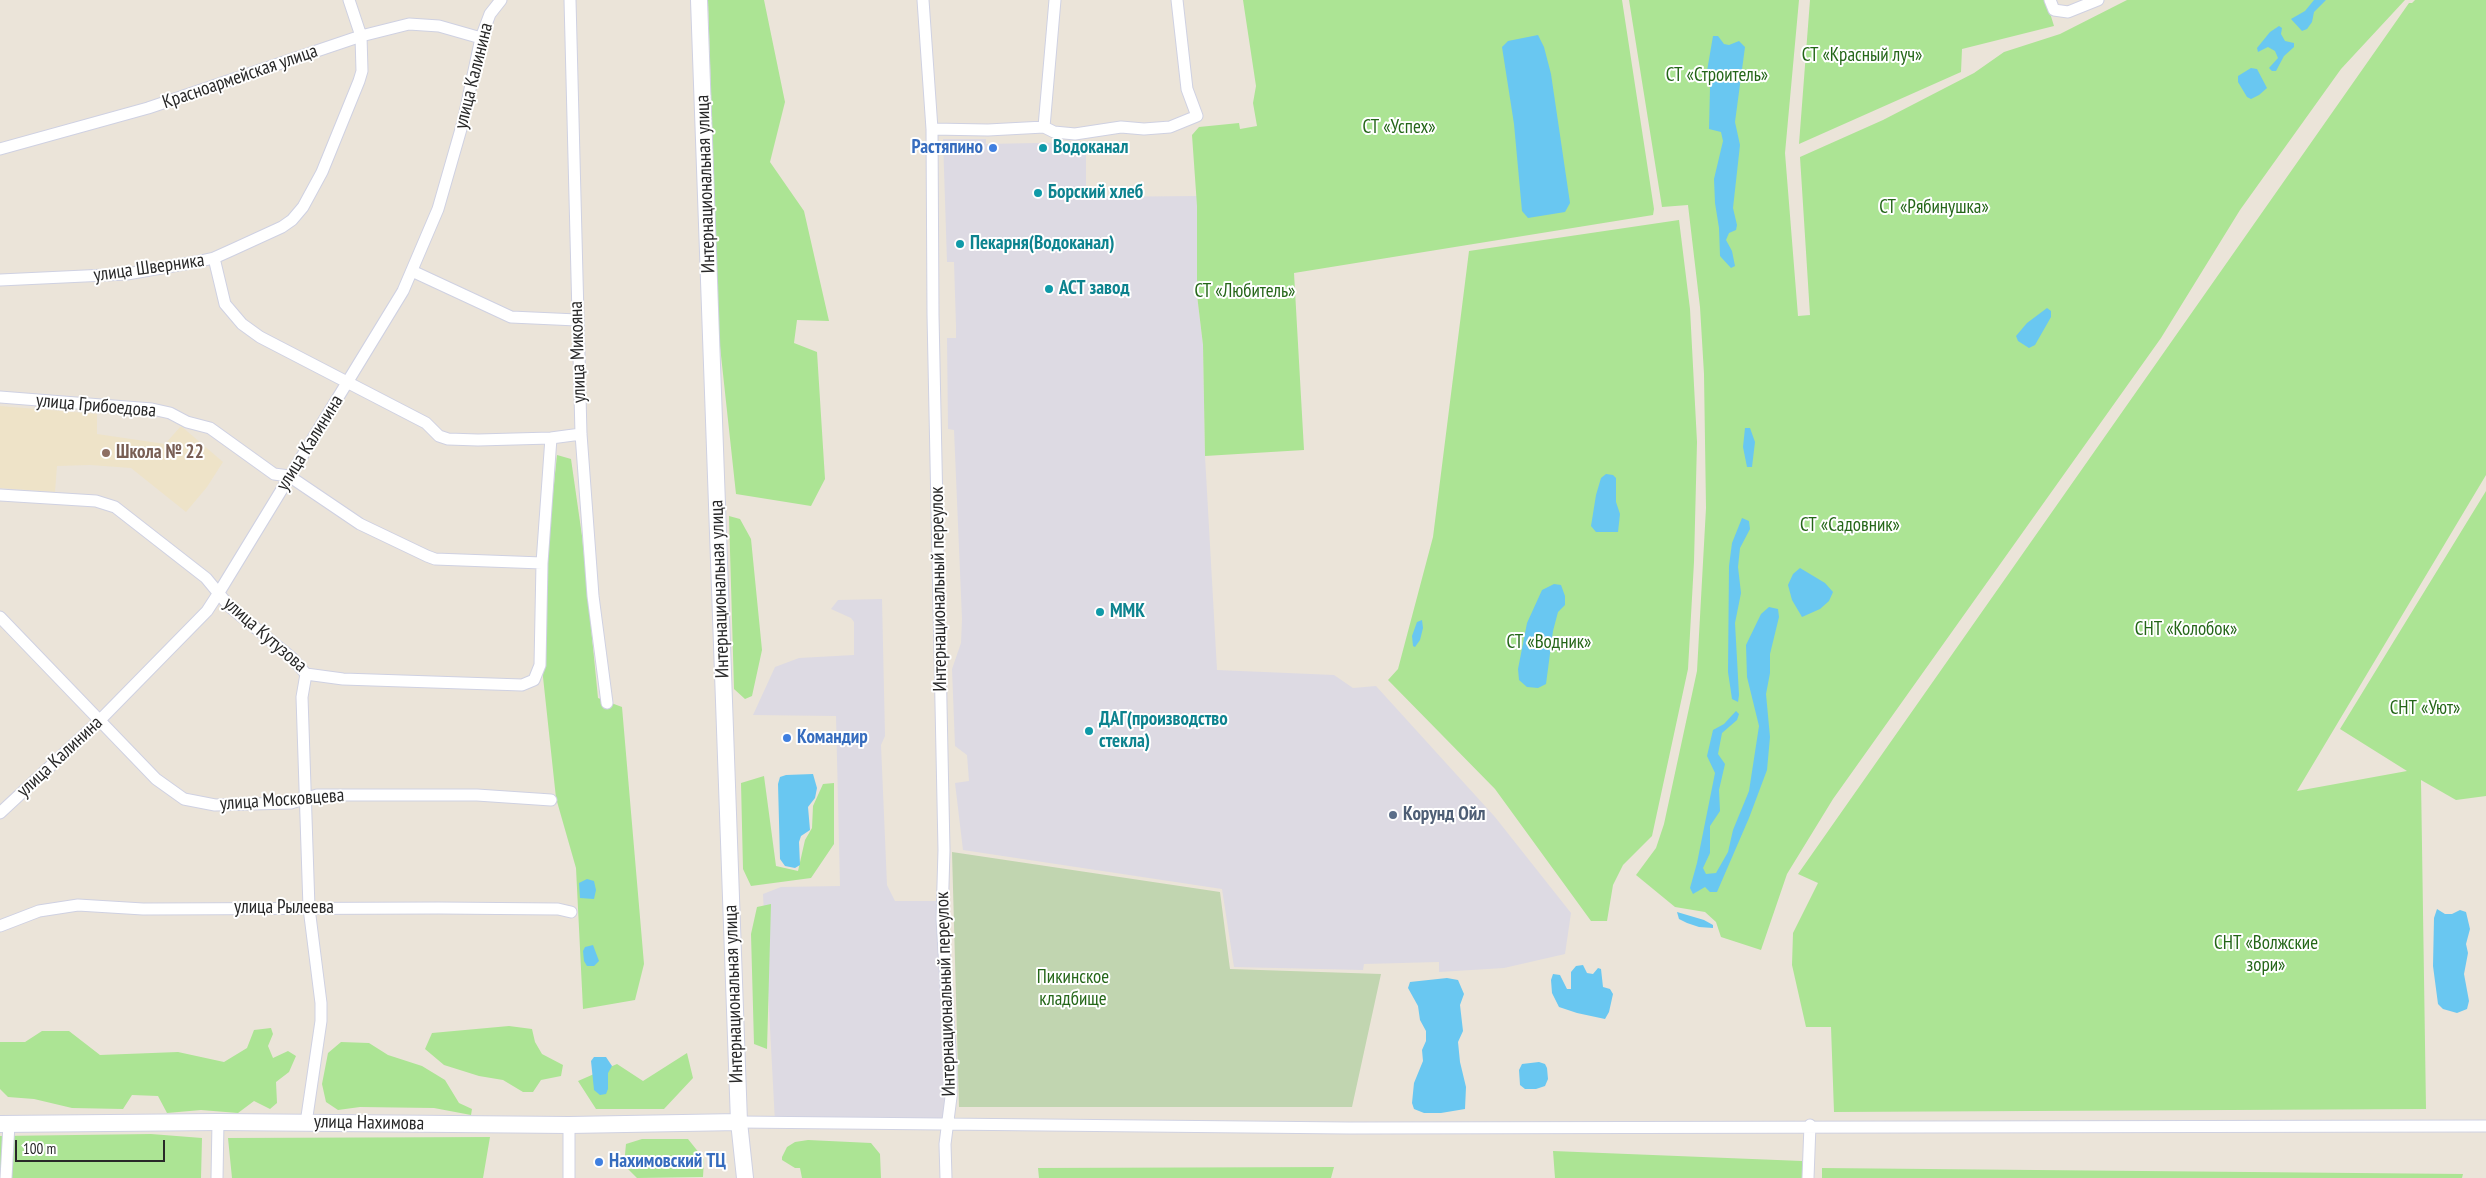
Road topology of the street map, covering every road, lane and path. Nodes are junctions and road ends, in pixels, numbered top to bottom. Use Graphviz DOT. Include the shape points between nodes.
graph roads {
  1 [pos="349,0"];
  2 [pos="501,0"];
  3 [pos="570,0"];
  4 [pos="699,0"];
  5 [pos="923,0"];
  6 [pos="1055,0"];
  7 [pos="1177,0"];
  8 [pos="2050,0"];
  9 [pos="2098,0"];
  10 [pos="361,36"];
  11 [pos="481,38"];
  12 [pos="1044,127"];
  13 [pos="932,128"];
  14 [pos="0,149"];
  15 [pos="214,258"];
  16 [pos="412,271"];
  17 [pos="0,280"];
  18 [pos="577,320"];
  19 [pos="348,381"];
  20 [pos="0,397"];
  21 [pos="581,434"];
  22 [pos="551,438"];
  23 [pos="289,476"];
  24 [pos="0,495"];
  25 [pos="542,562"];
  26 [pos="218,594"];
  27 [pos="0,617"];
  28 [pos="306,674"];
  29 [pos="607,703"];
  30 [pos="100,720"];
  31 [pos="305,798"];
  32 [pos="551,800"];
  33 [pos="0,813"];
  34 [pos="309,908"];
  35 [pos="571,912"];
  36 [pos="0,926"];
  37 [pos="218,1122"];
  38 [pos="738,1122"];
  39 [pos="947,1122"];
  40 [pos="306,1123"];
  41 [pos="4,1124"];
  42 [pos="569,1125"];
  43 [pos="1810,1126"];
  44 [pos="2486,1126"];
  45 [pos="6,1178"];
  46 [pos="217,1178"];
  47 [pos="569,1178"];
  48 [pos="744,1178"];
  49 [pos="946,1178"];
  50 [pos="1808,1178"];
  1 -- 10 [label="street"];
  2 -- 11 [label="street, улица Калинина" via="490,14"];
  3 -- 18 [label="street, улица Микояна"];
  4 -- 38 [label="main road, Интернациональная улица"];
  5 -- 13 [label="street, Интернациональный переулок"];
  6 -- 12 [label="street"];
  7 -- 12 [label="street" via="1187,88 1197,116 1170,127 1121,127 1075,134 1054,132"];
  8 -- 9 [label="street" via="2054,10 2061,12"];
  10 -- 11 [label="street, Красноармейская улица" via="409,24 427,24"];
  10 -- 14 [label="street, Красноармейская улица" via="148,108"];
  10 -- 15 [label="street" via="362,71 359,81 322,172 303,207 282,227"];
  11 -- 16 [label="street, улица Калинина" via="463,122 438,209"];
  12 -- 13 [label="street"];
  13 -- 39 [label="street, Интернациональный переулок" via="932,314 944,850 942,918 951,1067"];
  15 -- 17 [label="street, улица Шверника" via="128,274"];
  15 -- 19 [label="street, улица Шверника" via="224,304 236,320 260,336"];
  16 -- 18 [label="street" via="511,317"];
  16 -- 19 [label="street, улица Калинина" via="397,303"];
  18 -- 21 [label="street, улица Микояна"];
  19 -- 22 [label="street, улица Шверника" via="426,423 439,436 448,439"];
  19 -- 23 [label="street, улица Калинина"];
  20 -- 23 [label="street, улица Грибоедова" via="170,413 210,428 274,474"];
  21 -- 22 [label="street, улица Шверника"];
  21 -- 29 [label="street, улица Микояна" via="593,596"];
  22 -- 25 [label="street, улица Кутузова"];
  23 -- 25 [label="street, улица Грибоедова" via="360,524 435,559"];
  23 -- 26 [label="street, улица Калинина"];
  24 -- 26 [label="street, улица Кутузова" via="96,501 115,507 206,578"];
  25 -- 28 [label="street, улица Кутузова" via="540,665 538,676 529,683 431,683"];
  26 -- 28 [label="street, улица Кутузова"];
  26 -- 30 [label="street, улица Калинина" via="207,611"];
  27 -- 30 [label="street, улица Московцева"];
  28 -- 31 [label="street" via="302,697"];
  30 -- 31 [label="street, улица Московцева" via="156,779 184,799 215,805 291,802"];
  30 -- 33 [label="street, улица Калинина"];
  31 -- 32 [label="street, улица Московцева" via="317,795 477,795"];
  31 -- 34 [label="street"];
  34 -- 35 [label="street, улица Рылеева" via="558,909"];
  34 -- 36 [label="street, улица Рылеева" via="142,909 78,905 39,911"];
  34 -- 40 [label="street" via="321,1021"];
  37 -- 40 [label="main road, улица Нахимова"];
  37 -- 41 [label="main road, улица Нахимова"];
  37 -- 46 [label="street"];
  38 -- 39 [label="street"];
  38 -- 42 [label="main road, улица Нахимова"];
  38 -- 48 [label="main road, Интернациональная улица"];
  39 -- 43 [label="street" via="1349,1128"];
  39 -- 49 [label="street, Интернациональный переулок"];
  40 -- 42 [label="main road, улица Нахимова"];
  41 -- 45 [label="street"];
  42 -- 47 [label="street"];
  43 -- 44 [label="street"];
  43 -- 50 [label="street"];
}
